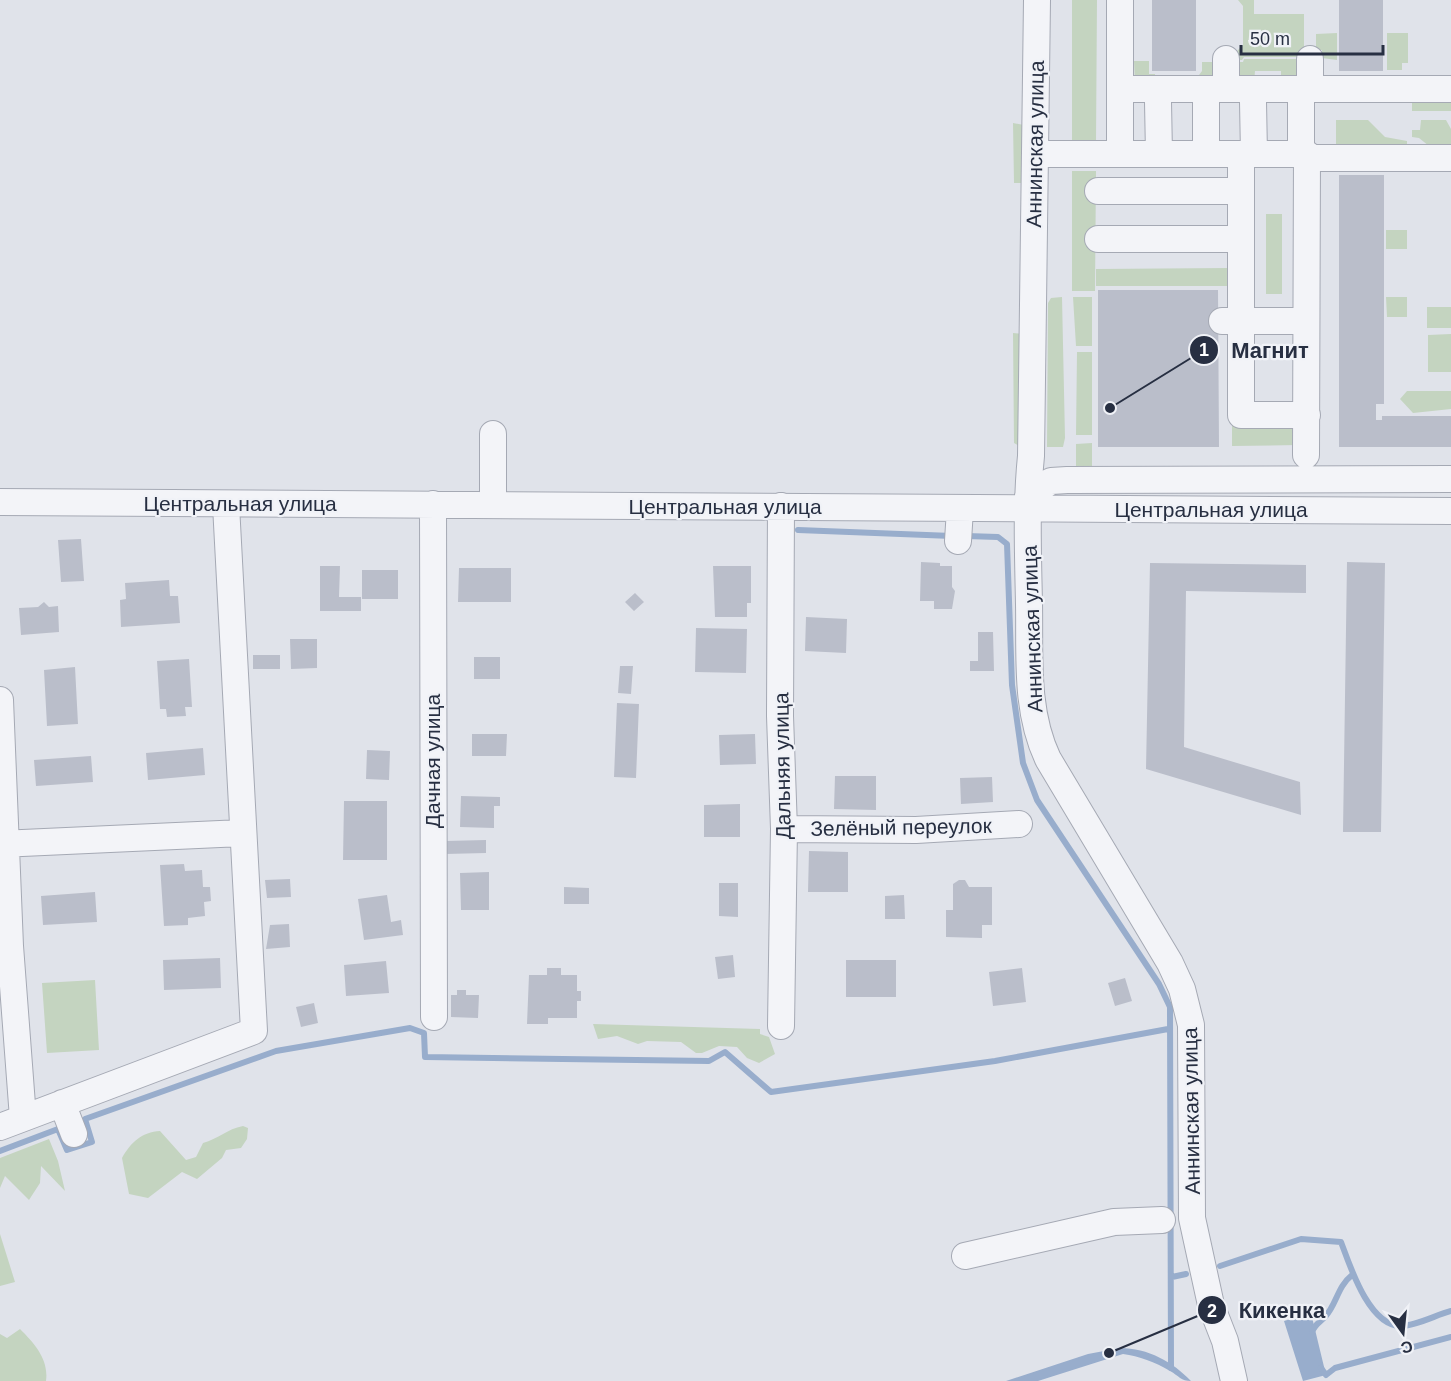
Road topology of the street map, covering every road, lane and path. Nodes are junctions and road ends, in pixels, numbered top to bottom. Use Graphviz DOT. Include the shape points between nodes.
graph roads {
  1 [pos="1037,0"];
  2 [pos="1120,0"];
  3 [pos="1226,58"];
  4 [pos="1310,59"];
  5 [pos="1120,88"];
  6 [pos="1451,89"];
  7 [pos="1216,95"];
  8 [pos="1305,95"];
  9 [pos="1158,102"];
  10 [pos="1253,102"];
  11 [pos="1035,154"];
  12 [pos="1120,154"];
  13 [pos="1159,154"];
  14 [pos="1206,154"];
  15 [pos="1247,154"];
  16 [pos="1304,156"];
  17 [pos="1451,158"];
  18 [pos="1098,191"];
  19 [pos="1241,191"];
  20 [pos="1098,239"];
  21 [pos="1241,239"];
  22 [pos="1231,321"];
  23 [pos="1306,321"];
  24 [pos="1306,415"];
  25 [pos="493,434"];
  26 [pos="1306,455"];
  27 [pos="1451,479"];
  28 [pos="0,502"];
  29 [pos="1028,503"];
  30 [pos="433,504"];
  31 [pos="493,504"];
  32 [pos="226,505"];
  33 [pos="781,506"];
  34 [pos="960,509"];
  35 [pos="1451,511"];
  36 [pos="958,541"];
  37 [pos="0,700"];
  38 [pos="1019,824"];
  39 [pos="784,829"];
  40 [pos="243,833"];
  41 [pos="3,843"];
  42 [pos="434,1017"];
  43 [pos="781,1026"];
  44 [pos="62,1103"];
  45 [pos="12,1122"];
  46 [pos="74,1134"];
  47 [pos="1177,1219"];
  48 [pos="965,1256"];
  49 [pos="1234,1381"];
  1 -- 11 [label="street, Аннинская улица"];
  2 -- 5 [label="street"];
  3 -- 7 [label="street"];
  4 -- 8 [label="street"];
  5 -- 7 [label="street"];
  5 -- 12 [label="street"];
  6 -- 8 [label="street" via="1414,80"];
  7 -- 8 [label="street"];
  7 -- 14 [label="street"];
  8 -- 16 [label="street"];
  9 -- 13 [label="street"];
  10 -- 15 [label="street"];
  11 -- 12 [label="street"];
  11 -- 29 [label="street, Аннинская улица"];
  12 -- 13 [label="street"];
  13 -- 14 [label="street"];
  14 -- 15 [label="street"];
  15 -- 16 [label="street"];
  15 -- 19 [label="street"];
  16 -- 17 [label="street" via="1413,166"];
  16 -- 23 [label="street"];
  18 -- 19 [label="street"];
  19 -- 21 [label="street"];
  20 -- 21 [label="street"];
  21 -- 22 [label="street"];
  22 -- 23 [label="street"];
  22 -- 24 [label="street" via="1231,402 1240,415"];
  23 -- 24 [label="street"];
  24 -- 26 [label="street"];
  25 -- 31 [label="street"];
  27 -- 29 [label="street" via="1067,480 1051,481"];
  28 -- 32 [label="street, Центральная улица"];
  29 -- 34 [label="street, Центральная улица"];
  29 -- 35 [label="street, Центральная улица"];
  29 -- 47 [label="street, Аннинская улица" via="1032,707 1041,744 1170,963 1182,989 1191,1025"];
  30 -- 31 [label="street, Центральная улица"];
  30 -- 32 [label="street, Центральная улица"];
  30 -- 42 [label="street, Дачная улица"];
  31 -- 33 [label="street, Центральная улица"];
  32 -- 40 [label="street"];
  33 -- 34 [label="street, Центральная улица"];
  33 -- 39 [label="street, Дальняя улица"];
  34 -- 36 [label="street"];
  37 -- 41 [label="street"];
  38 -- 39 [label="street, Зелёный переулок" via="916,830"];
  39 -- 43 [label="street, Дальняя улица"];
  40 -- 41 [label="street"];
  40 -- 44 [label="street" via="254,1031"];
  41 -- 45 [label="street" via="10,946"];
  44 -- 45 [label="street"];
  44 -- 46 [label="street"];
  47 -- 48 [label="street" via="1114,1222"];
  47 -- 49 [label="street, Аннинская улица" via="1225,1341"];
}
